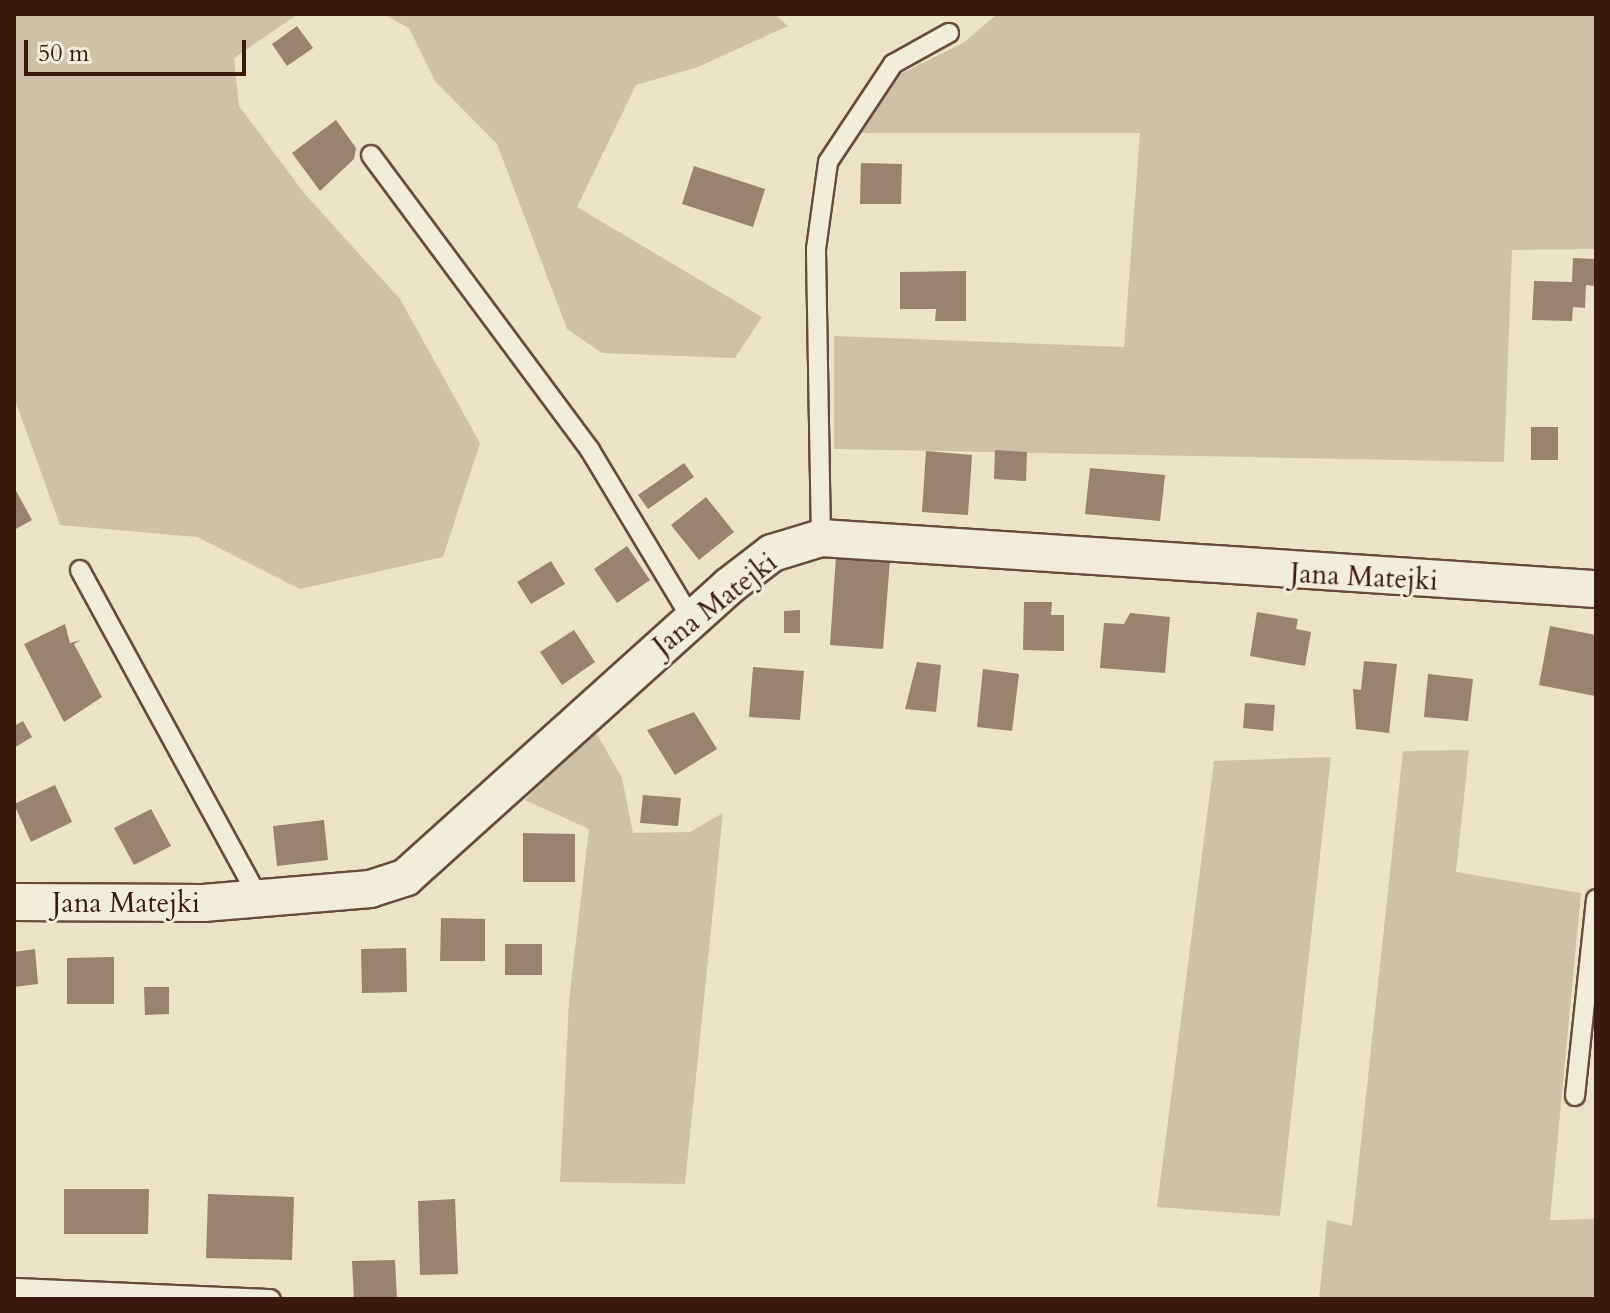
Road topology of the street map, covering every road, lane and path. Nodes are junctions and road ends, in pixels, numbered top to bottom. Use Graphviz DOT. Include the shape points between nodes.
graph roads {
  1 [pos="949,33"];
  2 [pos="371,155"];
  3 [pos="821,538"];
  4 [pos="80,570"];
  5 [pos="1596,589"];
  6 [pos="691,618"];
  7 [pos="259,898"];
  8 [pos="1596,899"];
  9 [pos="14,902"];
  10 [pos="1575,1096"];
  11 [pos="14,1288"];
  12 [pos="271,1299"];
  1 -- 3 [label="lane" via="893,64 828,162 816,249"];
  2 -- 6 [label="lane" via="590,450"];
  3 -- 5 [label="street, Jana Matejki"];
  3 -- 6 [label="street, Jana Matejki" via="772,553"];
  4 -- 7 [label="lane"];
  6 -- 7 [label="street, Jana Matejki" via="406,877 370,889"];
  7 -- 9 [label="street, Jana Matejki"];
  8 -- 10 [label="lane"];
  11 -- 12 [label="lane"];
}
